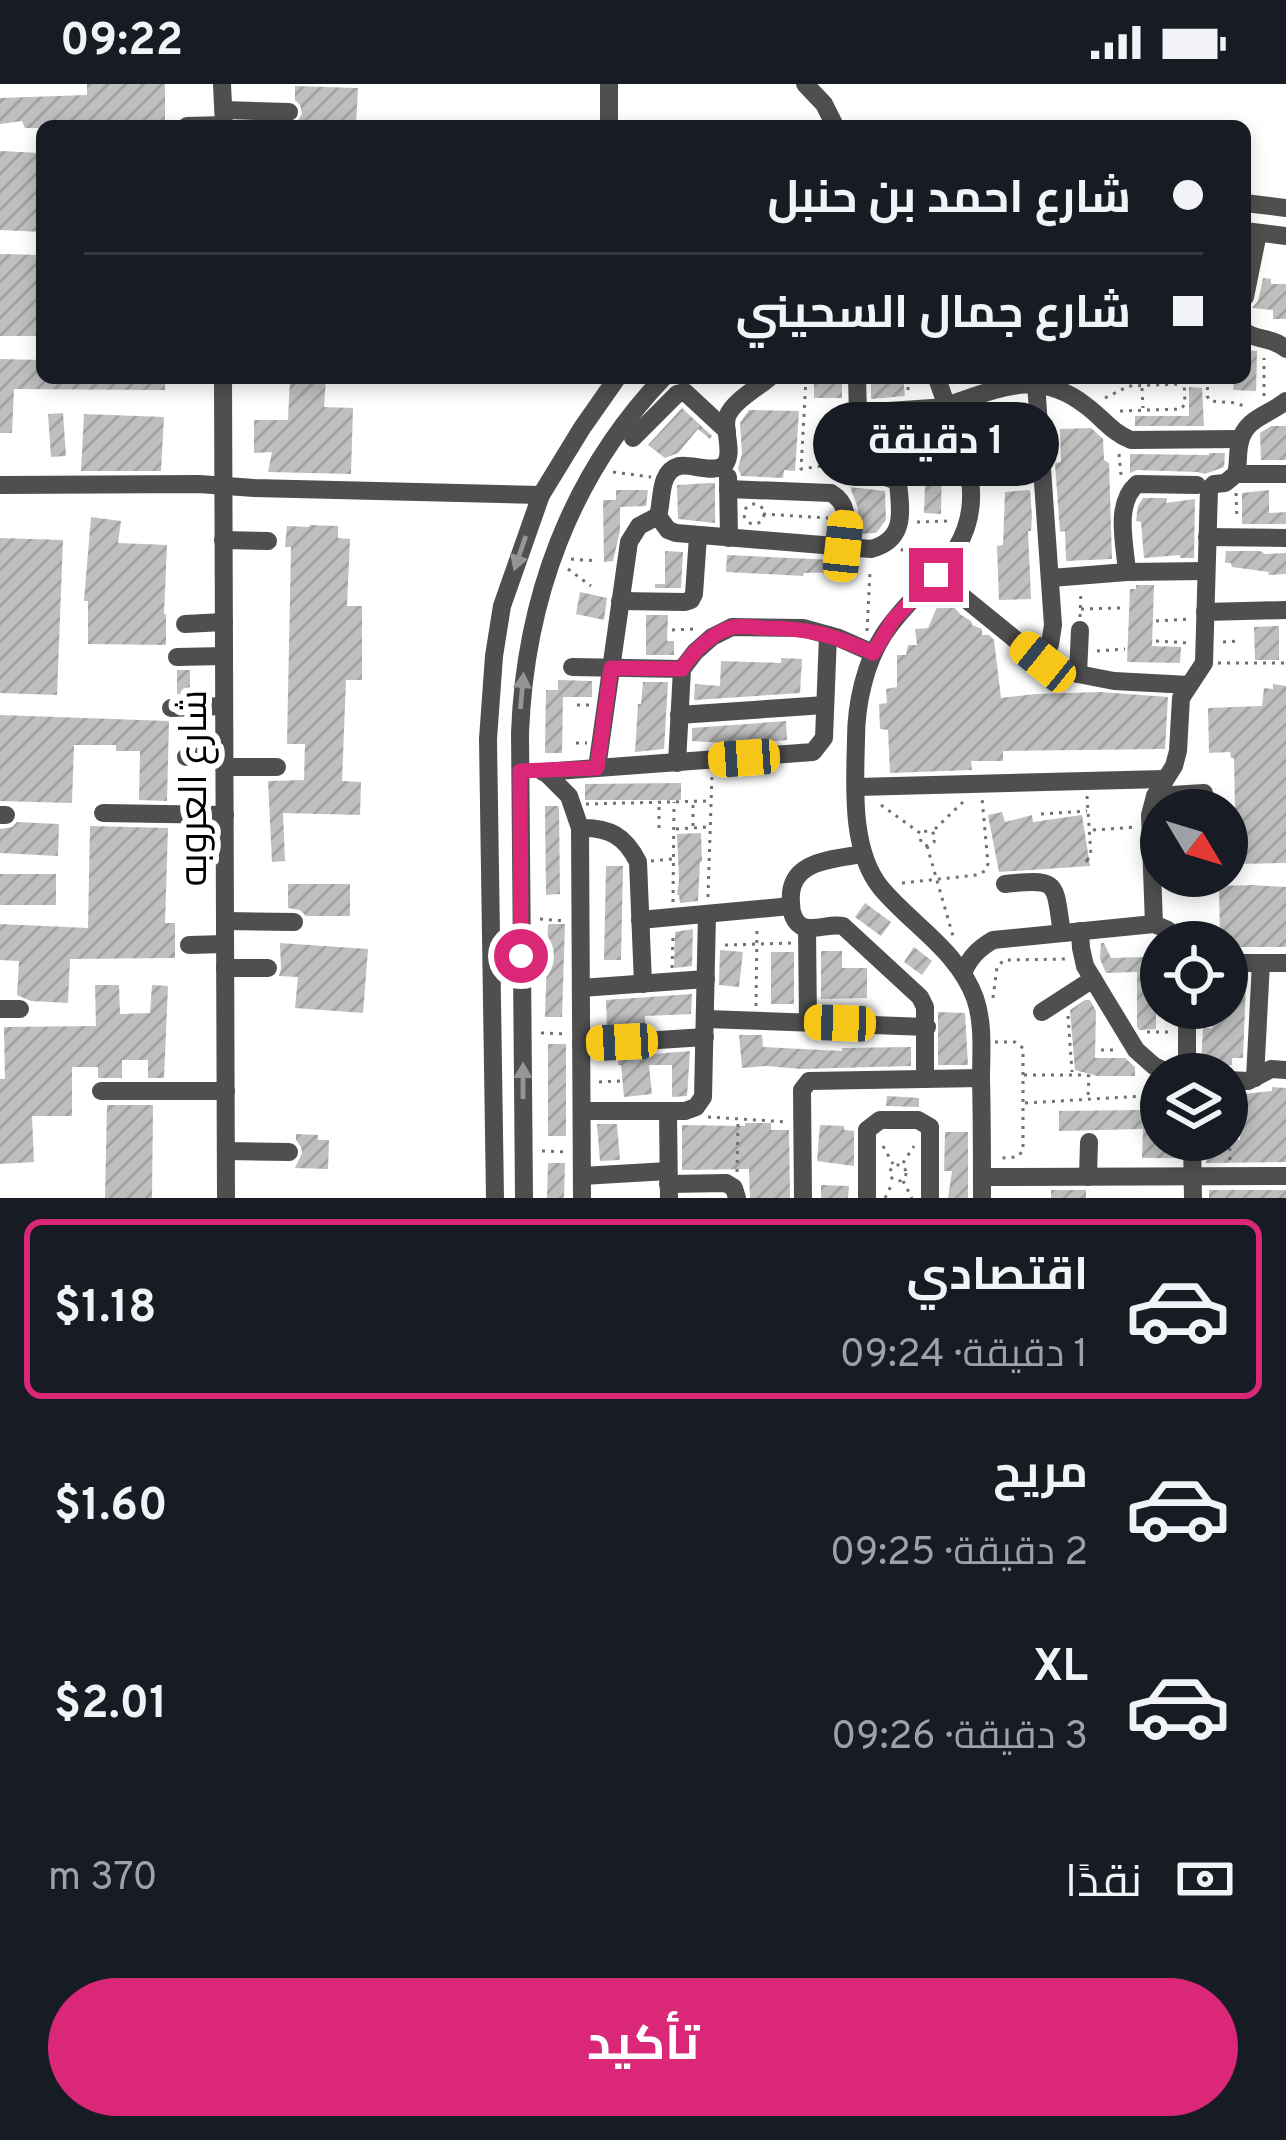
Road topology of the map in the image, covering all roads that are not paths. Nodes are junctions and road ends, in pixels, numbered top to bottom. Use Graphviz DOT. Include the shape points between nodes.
graph roads {
  1 [pos="223,84"];
  2 [pos="609,84"];
  3 [pos="805,84"];
  4 [pos="289,112"];
  5 [pos="224,120"];
  6 [pos="609,120"];
  7 [pos="832,120"];
  8 [pos="1251,204"];
  9 [pos="1286,208"];
  10 [pos="1252,232"];
  11 [pos="1286,236"];
  12 [pos="1255,335"];
  13 [pos="1286,349"];
  14 [pos="224,384"];
  15 [pos="610,384"];
  16 [pos="657,384"];
  17 [pos="762,384"];
  18 [pos="857,384"];
  19 [pos="939,384"];
  20 [pos="1024,384"];
  21 [pos="1036,384"];
  22 [pos="1041,384"];
  23 [pos="1286,401"];
  24 [pos="947,406"];
  25 [pos="858,413"];
  26 [pos="1252,425"];
  27 [pos="727,431"];
  28 [pos="633,438"];
  29 [pos="728,457"];
  30 [pos="553,474"];
  31 [pos="1236,474"];
  32 [pos="1286,474"];
  33 [pos="0,485"];
  34 [pos="223,485"];
  35 [pos="1196,485"];
  36 [pos="728,489"];
  37 [pos="582,490"];
  38 [pos="542,495"];
  39 [pos="658,516"];
  40 [pos="698,536"];
  41 [pos="1207,537"];
  42 [pos="729,538"];
  43 [pos="1286,538"];
  44 [pos="224,540"];
  45 [pos="268,541"];
  46 [pos="834,545"];
  47 [pos="1206,571"];
  48 [pos="1127,572"];
  49 [pos="936,575"];
  50 [pos="1051,578"];
  51 [pos="620,601"];
  52 [pos="1286,610"];
  53 [pos="1205,615"];
  54 [pos="224,622"];
  55 [pos="185,624"];
  56 [pos="1080,630"];
  57 [pos="828,635"];
  58 [pos="870,652"];
  59 [pos="224,656"];
  60 [pos="177,657"];
  61 [pos="1043,662"];
  62 [pos="572,667"];
  63 [pos="611,668"];
  64 [pos="682,669"];
  65 [pos="1078,674"];
  66 [pos="1189,685"];
  67 [pos="825,705"];
  68 [pos="224,706"];
  69 [pos="171,708"];
  70 [pos="680,715"];
  71 [pos="186,757"];
  72 [pos="224,761"];
  73 [pos="676,763"];
  74 [pos="277,767"];
  75 [pos="597,768"];
  76 [pos="520,771"];
  77 [pos="544,772"];
  78 [pos="857,788"];
  79 [pos="1159,788"];
  80 [pos="1168,789"];
  81 [pos="103,813"];
  82 [pos="225,815"];
  83 [pos="580,828"];
  84 [pos="862,854"];
  85 [pos="1005,884"];
  86 [pos="791,907"];
  87 [pos="707,914"];
  88 [pos="640,920"];
  89 [pos="225,921"];
  90 [pos="1154,921"];
  91 [pos="294,922"];
  92 [pos="1140,925"];
  93 [pos="1071,932"];
  94 [pos="807,936"];
  95 [pos="225,944"];
  96 [pos="189,945"];
  97 [pos="1248,963"];
  98 [pos="1261,963"];
  99 [pos="1286,963"];
  100 [pos="225,968"];
  101 [pos="268,968"];
  102 [pos="1089,972"];
  103 [pos="963,973"];
  104 [pos="706,980"];
  105 [pos="643,984"];
  106 [pos="581,988"];
  107 [pos="1042,1012"];
  108 [pos="808,1022"];
  109 [pos="927,1027"];
  110 [pos="706,1028"];
  111 [pos="581,1040"];
  112 [pos="1140,1053"];
  113 [pos="1286,1070"];
  114 [pos="981,1078"];
  115 [pos="1255,1078"];
  116 [pos="926,1079"];
  117 [pos="1248,1079"];
  118 [pos="101,1091"];
  119 [pos="226,1091"];
  120 [pos="582,1111"];
  121 [pos="668,1112"];
  122 [pos="1089,1142"];
  123 [pos="226,1151"];
  124 [pos="289,1152"];
  125 [pos="1192,1161"];
  126 [pos="982,1168"];
  127 [pos="1286,1175"];
  128 [pos="582,1176"];
  129 [pos="1192,1176"];
  130 [pos="1045,1177"];
  131 [pos="1088,1177"];
  132 [pos="668,1184"];
  133 [pos="737,1195"];
  134 [pos="226,1198"];
  135 [pos="495,1198"];
  136 [pos="524,1198"];
  137 [pos="582,1198"];
  138 [pos="803,1198"];
  139 [pos="867,1198"];
  140 [pos="930,1198"];
  141 [pos="982,1198"];
  142 [pos="1045,1198"];
  143 [pos="1192,1198"];
  1 -- 5 [label="street"];
  2 -- 6 [label="street"];
  3 -- 7 [label="street"];
  4 -- 5 [label="street"];
  8 -- 9 [label="street"];
  10 -- 11 [label="street"];
  12 -- 13 [label="street"];
  14 -- 34 [label="street, شارع العروبه"];
  15 -- 30 [label="street"];
  16 -- 37 [label="street"];
  17 -- 27 [label="street" via="730,411"];
  18 -- 25 [label="street"];
  19 -- 24 [label="street"];
  20 -- 24 [label="street"];
  21 -- 50 [label="street"];
  22 -- 26 [label="street" via="1089,407 1118,435 1146,441"];
  23 -- 26 [label="street"];
  24 -- 25 [label="street"];
  24 -- 49 [label="street" via="971,488 969,520"];
  25 -- 46 [label="street" via="839,424 836,456 846,472 896,480 901,522 890,540 871,549"];
  26 -- 31 [label="street"];
  27 -- 28 [label="street" via="681,392"];
  27 -- 29 [label="street"];
  29 -- 36 [label="street"];
  29 -- 39 [label="street" via="719,468 680,466 665,479"];
  30 -- 37 [label="street"];
  30 -- 38 [label="street"];
  31 -- 32 [label="street"];
  31 -- 41 [label="street" via="1208,489"];
  33 -- 34 [label="street"];
  34 -- 38 [label="street"];
  34 -- 44 [label="street, شارع العروبه"];
  35 -- 48 [label="street" via="1137,484 1126,496"];
  36 -- 42 [label="street"];
  36 -- 46 [label="street" via="837,496 846,519"];
  76 -- 37 [label="street, one-way" via="525,662 540,591"];
  38 -- 135 [label="street, one-way" via="502,606 489,698"];
  39 -- 40 [label="street" via="668,530"];
  39 -- 51 [label="street" via="629,542"];
  40 -- 42 [label="street"];
  40 -- 51 [label="street" via="691,600"];
  41 -- 43 [label="street"];
  41 -- 47 [label="street"];
  42 -- 46 [label="street"];
  44 -- 45 [label="street"];
  44 -- 54 [label="street, شارع العروبه"];
  47 -- 48 [label="street"];
  47 -- 53 [label="street"];
  48 -- 50 [label="street"];
  49 -- 58 [label="street"];
  49 -- 61 [label="street"];
  50 -- 61 [label="street" via="1053,625"];
  51 -- 63 [label="street"];
  52 -- 53 [label="street"];
  53 -- 66 [label="street" via="1204,653"];
  54 -- 55 [label="street"];
  54 -- 59 [label="street, شارع العروبه"];
  56 -- 65 [label="street"];
  57 -- 58 [label="street"];
  57 -- 64 [label="street" via="732,627"];
  57 -- 67 [label="street"];
  58 -- 78 [label="street" via="856,733"];
  59 -- 60 [label="street"];
  59 -- 68 [label="street, شارع العروبه"];
  61 -- 65 [label="street"];
  62 -- 63 [label="street"];
  63 -- 64 [label="street"];
  63 -- 75 [label="street"];
  64 -- 70 [label="street"];
  65 -- 66 [label="street"];
  66 -- 79 [label="street" via="1179,706 1174,766"];
  67 -- 70 [label="street"];
  67 -- 73 [label="street" via="824,738 814,752"];
  68 -- 69 [label="street"];
  68 -- 72 [label="street, شارع العروبه"];
  70 -- 73 [label="street"];
  71 -- 72 [label="street"];
  72 -- 74 [label="street"];
  72 -- 82 [label="street, شارع العروبه"];
  73 -- 75 [label="street"];
  75 -- 77 [label="street"];
  76 -- 77 [label="street"];
  136 -- 76 [label="street, one-way"];
  77 -- 83 [label="street" via="573,804"];
  78 -- 79 [label="street"];
  78 -- 84 [label="street"];
  79 -- 80 [label="street"];
  79 -- 90 [label="street" via="1151,826"];
  81 -- 82 [label="street"];
  82 -- 89 [label="street, شارع العروبه"];
  83 -- 88 [label="street" via="616,834 630,846"];
  83 -- 106 [label="street"];
  84 -- 86 [label="street" via="803,868"];
  84 -- 103 [label="street" via="879,886"];
  85 -- 93 [label="street" via="1048,883"];
  86 -- 87 [label="street"];
  86 -- 94 [label="street"];
  87 -- 88 [label="street"];
  87 -- 104 [label="street"];
  88 -- 105 [label="street"];
  89 -- 91 [label="street"];
  89 -- 95 [label="street, شارع العروبه"];
  92 -- 93 [label="street"];
  93 -- 102 [label="street"];
  93 -- 103 [label="street" via="993,940"];
  94 -- 108 [label="street"];
  94 -- 109 [label="street" via="832,924 847,930 920,998"];
  95 -- 96 [label="street"];
  95 -- 100 [label="street, شارع العروبه"];
  97 -- 98 [label="street"];
  98 -- 99 [label="street"];
  98 -- 115 [label="street"];
  100 -- 101 [label="street"];
  100 -- 119 [label="street, شارع العروبه"];
  102 -- 107 [label="street"];
  102 -- 112 [label="street"];
  103 -- 114 [label="street" via="976,1000"];
  104 -- 105 [label="street"];
  104 -- 110 [label="street"];
  105 -- 106 [label="street"];
  106 -- 111 [label="street"];
  108 -- 109 [label="street"];
  108 -- 110 [label="street"];
  109 -- 116 [label="street"];
  110 -- 111 [label="street"];
  110 -- 121 [label="street" via="703,1097 685,1112"];
  111 -- 120 [label="street"];
  113 -- 115 [label="street"];
  114 -- 116 [label="street"];
  114 -- 126 [label="street"];
  115 -- 117 [label="street"];
  116 -- 138 [label="street" via="809,1081 802,1090"];
  118 -- 119 [label="street"];
  119 -- 123 [label="street, شارع العروبه"];
  120 -- 121 [label="street"];
  120 -- 128 [label="street"];
  121 -- 132 [label="street"];
  122 -- 131 [label="street"];
  123 -- 124 [label="street"];
  123 -- 134 [label="street, شارع العروبه"];
  125 -- 129 [label="street"];
  126 -- 130 [label="street"];
  126 -- 141 [label="street"];
  127 -- 129 [label="street"];
  128 -- 132 [label="street"];
  128 -- 137 [label="street"];
  129 -- 131 [label="street"];
  129 -- 143 [label="street"];
  130 -- 131 [label="street"];
  130 -- 142 [label="street"];
  132 -- 133 [label="street" via="726,1183"];
  139 -- 140 [label="street" via="867,1130 880,1120 930,1127"];
}
